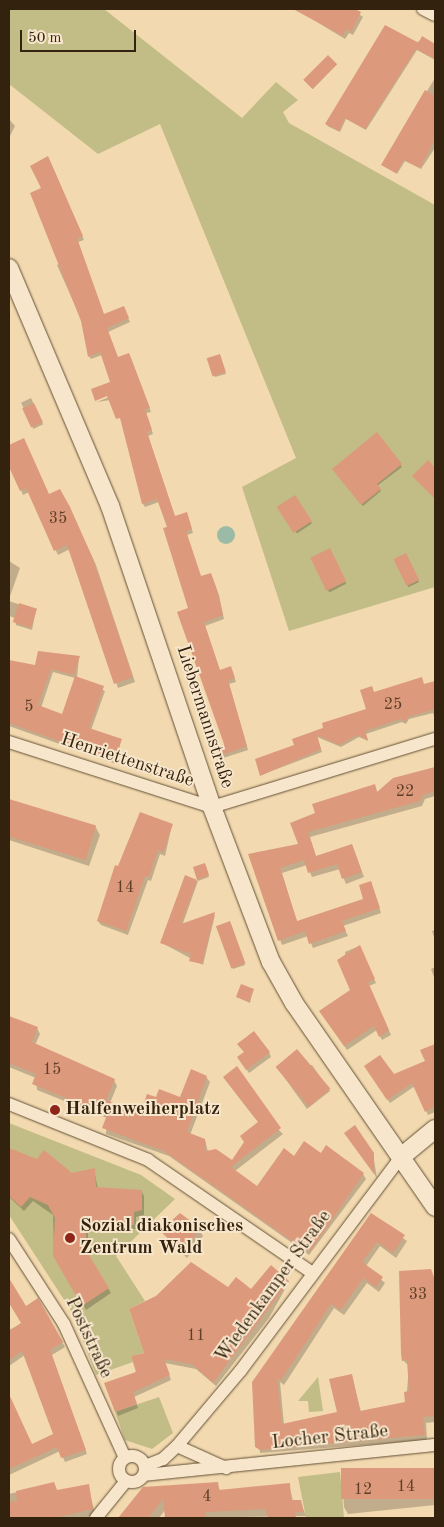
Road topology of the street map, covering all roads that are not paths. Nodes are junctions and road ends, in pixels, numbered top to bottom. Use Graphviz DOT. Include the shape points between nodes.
graph roads {
  1 [pos="423,9"];
  2 [pos="435,15"];
  3 [pos="9,268"];
  4 [pos="435,739"];
  5 [pos="9,742"];
  6 [pos="212,807"];
  7 [pos="9,1104"];
  8 [pos="435,1129"];
  9 [pos="401,1156"];
  10 [pos="435,1208"];
  11 [pos="9,1239"];
  12 [pos="311,1272"];
  13 [pos="435,1445"];
  14 [pos="177,1446"];
  15 [pos="125,1458"];
  16 [pos="229,1469"];
  17 [pos="145,1470"];
  18 [pos="126,1480"];
  19 [pos="96,1518"];
  1 -- 2 [label="street"];
  3 -- 6 [label="main road, Liebermannstraße" via="110,506"];
  4 -- 6 [label="street, Henriettenstraße"];
  5 -- 6 [label="street, Henriettenstraße"];
  6 -- 9 [label="main road, Liebermannstraße" via="271,962 294,1003"];
  7 -- 12 [label="street" via="148,1160"];
  8 -- 9 [label="main road, Wiedenkamper Straße"];
  9 -- 10 [label="main road, Liebermannstraße"];
  9 -- 12 [label="street, Wiedenkamper Straße"];
  11 -- 15 [label="street, Poststraße" via="64,1324"];
  12 -- 14 [label="street, Wiedenkamper Straße" via="241,1370"];
  13 -- 16 [label="street, Locher Straße"];
  14 -- 16 [label="street"];
  14 -- 17 [label="street, Wiedenkamper Straße"];
  15 -- 17 [label="street" via="138,1457"];
  15 -- 18 [label="street" via="119,1470"];
  16 -- 17 [label="street, Locher Straße"];
  17 -- 18 [label="street, Wiedenkamper Straße" via="134,1482"];
  18 -- 19 [label="street"];
}
